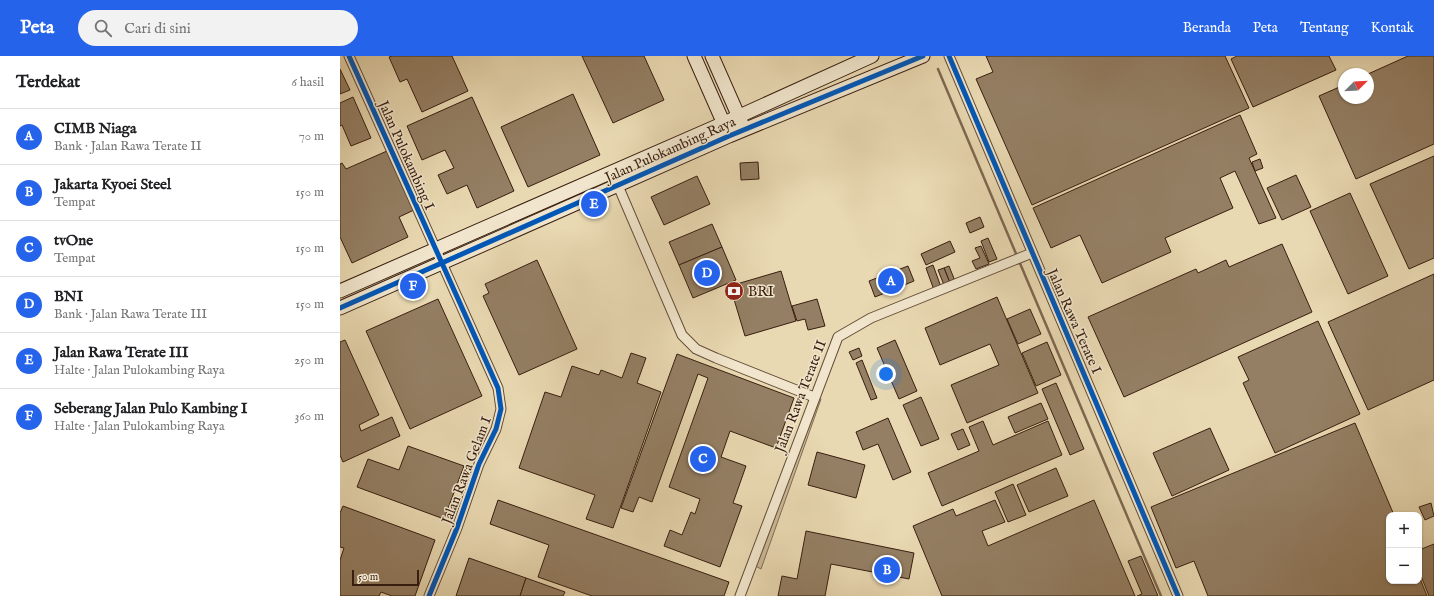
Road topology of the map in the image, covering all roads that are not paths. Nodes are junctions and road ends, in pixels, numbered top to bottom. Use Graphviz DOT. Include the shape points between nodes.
graph roads {
  1 [pos="350,56"];
  2 [pos="694,56"];
  3 [pos="712,56"];
  4 [pos="872,56"];
  5 [pos="924,56"];
  6 [pos="949,56"];
  7 [pos="739,117"];
  8 [pos="724,124"];
  9 [pos="745,129"];
  10 [pos="729,136"];
  11 [pos="612,172"];
  12 [pos="618,185"];
  13 [pos="435,250"];
  14 [pos="1028,255"];
  15 [pos="441,264"];
  16 [pos="340,291"];
  17 [pos="340,308"];
  18 [pos="814,397"];
  19 [pos="429,596"];
  20 [pos="740,596"];
  21 [pos="1178,596"];
  1 -- 13 [label="street, Jalan Pulokambing I"];
  2 -- 8 [label="street"];
  3 -- 7 [label="street"];
  4 -- 7 [label="street, Jalan Pulokambing Raya"];
  5 -- 9 [label="street, Jalan Pulokambing Raya"];
  6 -- 14 [label="street, Jalan Rawa Terate I"];
  7 -- 8 [label="street, Jalan Pulokambing Raya"];
  7 -- 9 [label="street"];
  8 -- 10 [label="street"];
  8 -- 11 [label="street, Jalan Pulokambing Raya"];
  9 -- 10 [label="street, Jalan Pulokambing Raya"];
  10 -- 12 [label="street, Jalan Pulokambing Raya"];
  11 -- 12 [label="street"];
  11 -- 13 [label="street, Jalan Pulokambing Raya"];
  12 -- 15 [label="street, Jalan Pulokambing Raya"];
  12 -- 18 [label="street" via="682,335 696,348 716,358"];
  13 -- 15 [label="street, Jalan Pulokambing I"];
  13 -- 16 [label="street, Jalan Pulokambing Raya"];
  14 -- 18 [label="street, Jalan Rawa Terate II" via="871,318 838,337"];
  14 -- 21 [label="street, Jalan Rawa Terate I"];
  15 -- 17 [label="street, Jalan Pulokambing Raya"];
  15 -- 19 [label="street, Jalan Rawa Gelam I" via="496,381 501,410 496,429 479,464 457,528"];
  18 -- 20 [label="street, Jalan Rawa Terate II"];
}
